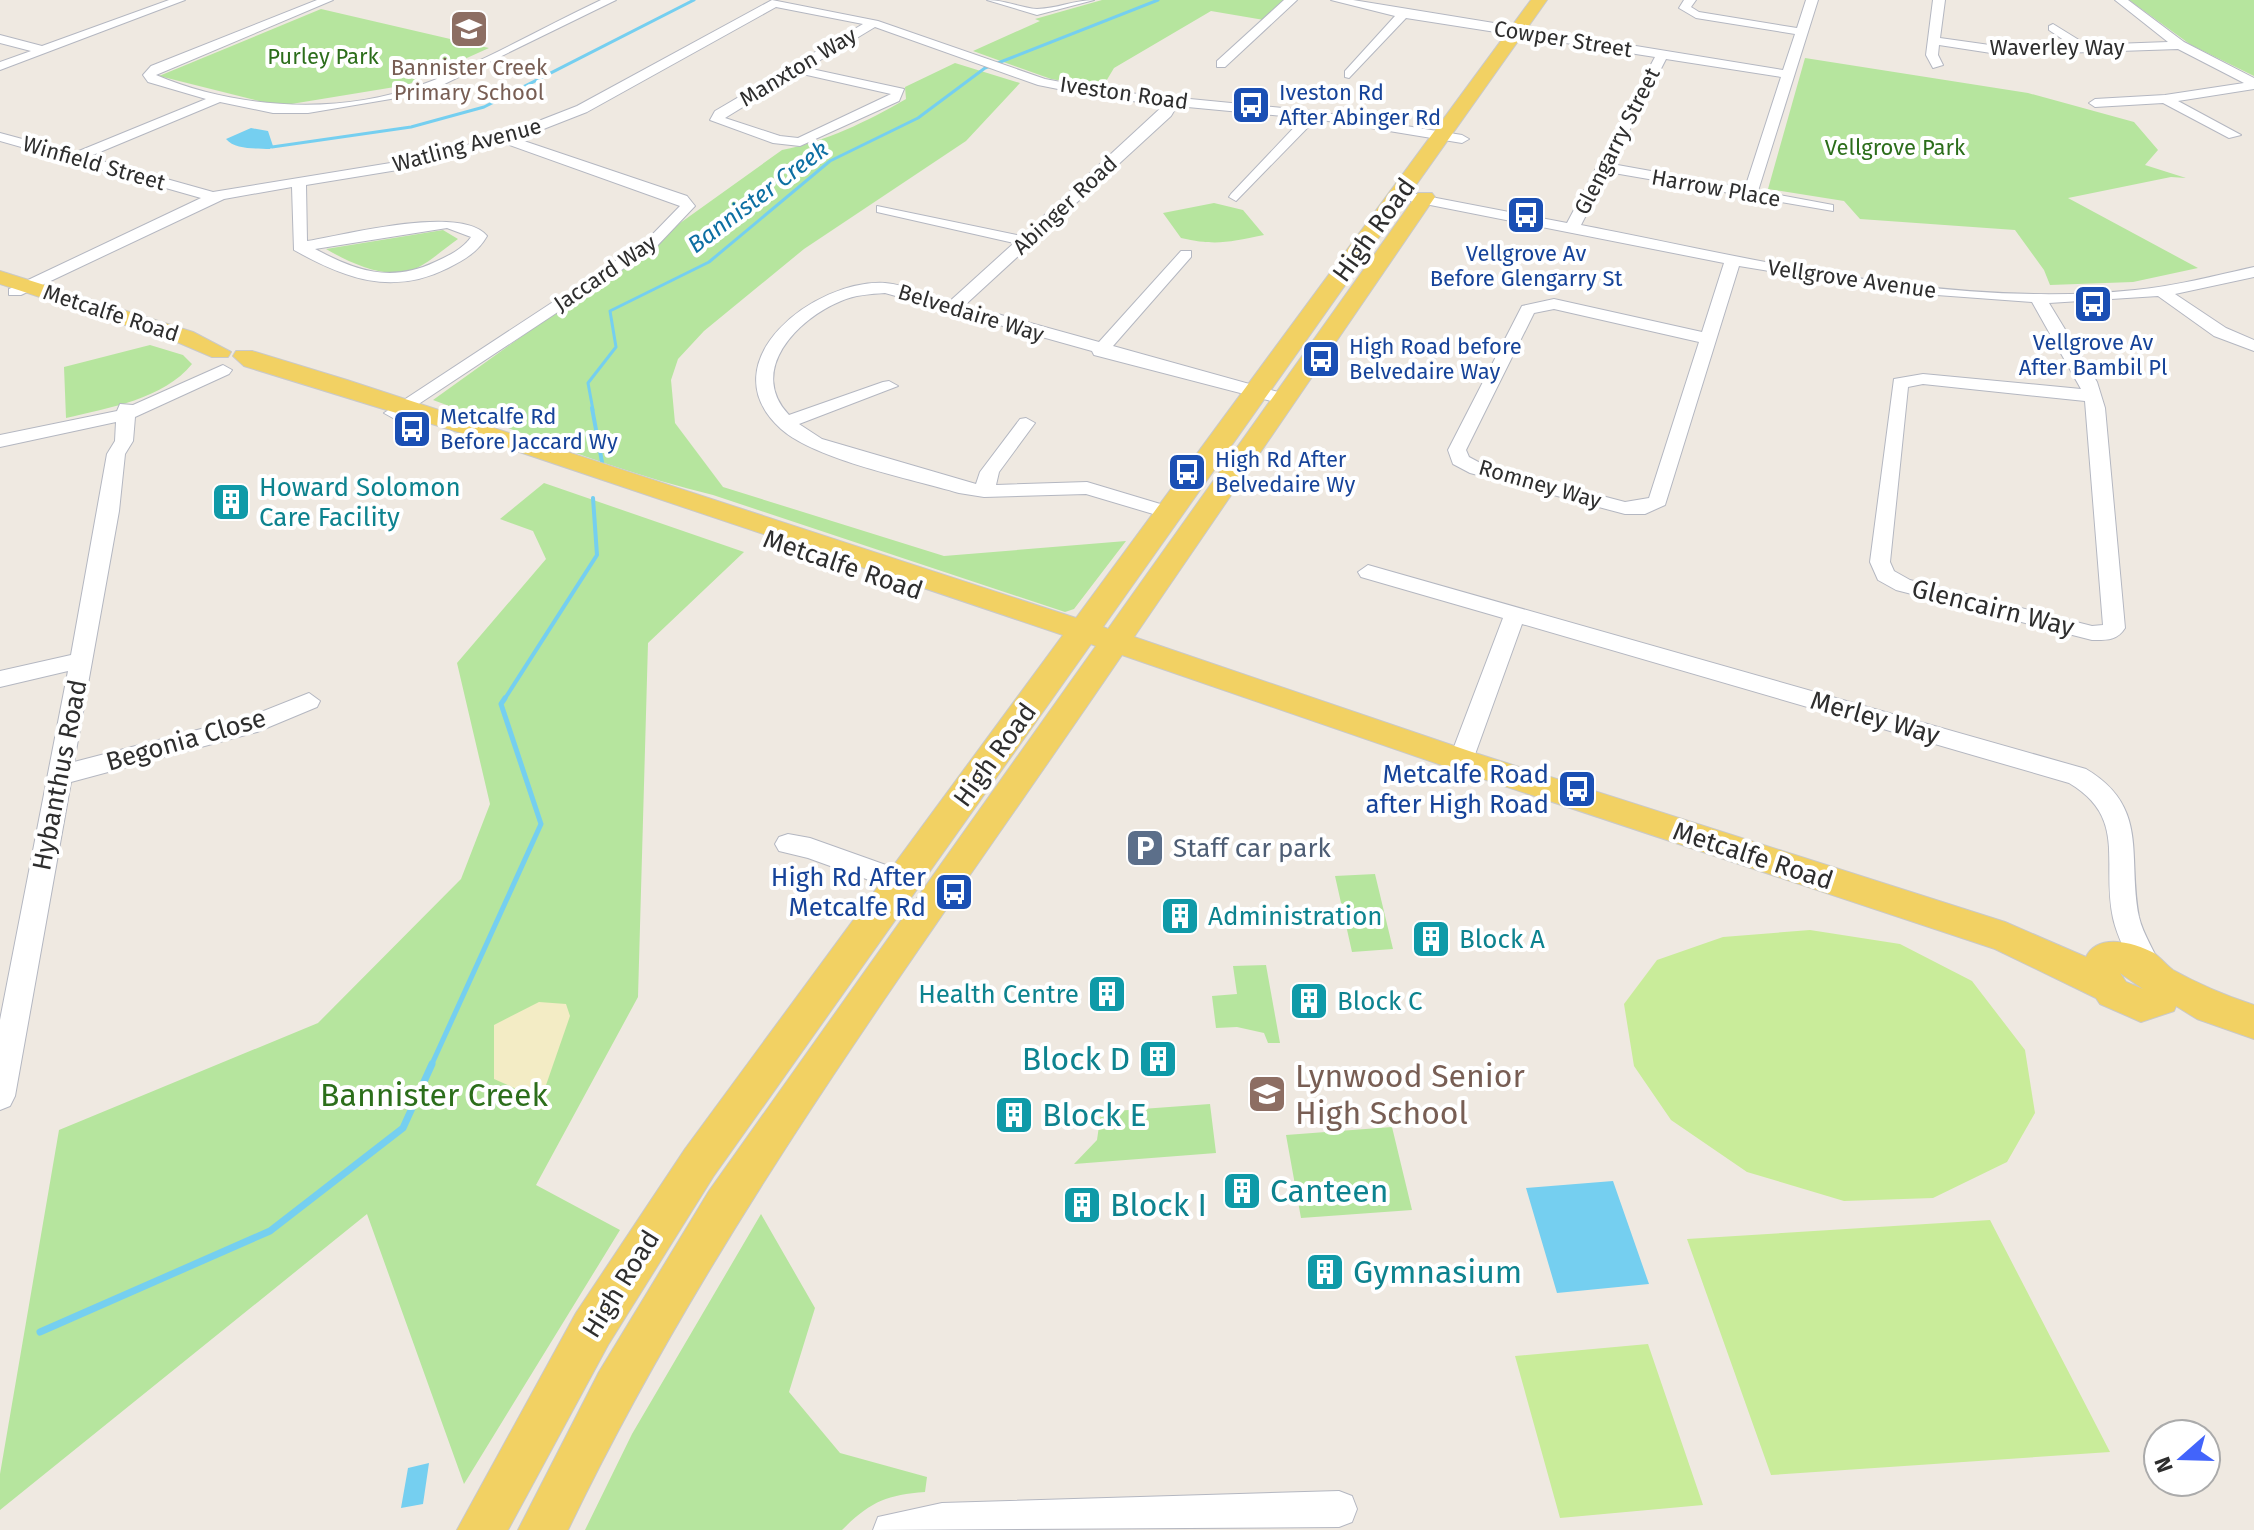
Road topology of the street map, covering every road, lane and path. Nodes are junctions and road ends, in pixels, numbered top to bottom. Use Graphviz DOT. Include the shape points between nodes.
graph roads {
  1 [pos="171,0"];
  2 [pos="179,0"];
  3 [pos="327,0"];
  4 [pos="610,0"];
  5 [pos="993,0"];
  6 [pos="1088,0"];
  7 [pos="1291,0"];
  8 [pos="1337,0"];
  9 [pos="1539,0"];
  10 [pos="1560,0"];
  11 [pos="1690,0"];
  12 [pos="1812,0"];
  13 [pos="1939,0"];
  14 [pos="2121,0"];
  15 [pos="775,3"];
  16 [pos="1403,14"];
  17 [pos="874,23"];
  18 [pos="2053,28"];
  19 [pos="1516,32"];
  20 [pos="1802,32"];
  21 [pos="0,39"];
  22 [pos="1532,41"];
  23 [pos="1934,41"];
  24 [pos="2180,45"];
  25 [pos="2084,48"];
  26 [pos="40,49"];
  27 [pos="1662,55"];
  28 [pos="0,64"];
  29 [pos="1221,64"];
  30 [pos="1937,65"];
  31 [pos="797,69"];
  32 [pos="1349,74"];
  33 [pos="1790,75"];
  34 [pos="2254,84"];
  35 [pos="221,97"];
  36 [pos="2165,99"];
  37 [pos="1173,101"];
  38 [pos="2095,103"];
  39 [pos="1313,115"];
  40 [pos="1466,134"];
  41 [pos="1442,135"];
  42 [pos="2234,135"];
  43 [pos="0,137"];
  44 [pos="505,139"];
  45 [pos="75,158"];
  46 [pos="1448,161"];
  47 [pos="1604,167"];
  48 [pos="299,183"];
  49 [pos="1417,193"];
  50 [pos="1750,194"];
  51 [pos="1236,197"];
  52 [pos="210,200"];
  53 [pos="1828,208"];
  54 [pos="882,209"];
  55 [pos="1572,228"];
  56 [pos="1025,241"];
  57 [pos="299,247"];
  58 [pos="1186,254"];
  59 [pos="1733,260"];
  60 [pos="2254,272"];
  61 [pos="11,286"];
  62 [pos="2162,292"];
  63 [pos="2038,298"];
  64 [pos="954,306"];
  65 [pos="1708,339"];
  66 [pos="2254,346"];
  67 [pos="1100,351"];
  68 [pos="220,362"];
  69 [pos="889,386"];
  70 [pos="1254,392"];
  71 [pos="2093,396"];
  72 [pos="1283,399"];
  73 [pos="398,410"];
  74 [pos="118,413"];
  75 [pos="787,422"];
  76 [pos="1026,423"];
  77 [pos="0,441"];
  78 [pos="984,491"];
  79 [pos="1170,513"];
  80 [pos="1368,572"];
  81 [pos="1515,614"];
  82 [pos="1096,643"];
  83 [pos="82,660"];
  84 [pos="0,679"];
  85 [pos="309,701"];
  86 [pos="1461,760"];
  87 [pos="61,775"];
  88 [pos="788,844"];
  89 [pos="905,882"];
  90 [pos="2131,975"];
  91 [pos="2254,1022"];
  92 [pos="4,1046"];
  93 [pos="0,1096"];
  94 [pos="1339,1509"];
  95 [pos="481,1530"];
  96 [pos="542,1530"];
  97 [pos="891,1530"];
  1 -- 26 [label="street"];
  2 -- 26 [label="street"];
  3 -- 35 [label="street" via="149,75"];
  4 -- 35 [label="street" via="421,90 282,110"];
  5 -- 6 [label="street" via="1037,12"];
  7 -- 29 [label="street"];
  8 -- 16 [label="street, Cowper Street"];
  9 -- 19 [label="main road, High Road"];
  10 -- 22 [label="main road"];
  11 -- 20 [label="street" via="1685,8 1696,15"];
  12 -- 20 [label="street"];
  13 -- 23 [label="street"];
  14 -- 24 [label="street"];
  15 -- 17 [label="street, Iveston Road"];
  15 -- 44 [label="street, Watling Avenue" via="582,109"];
  16 -- 19 [label="street, Cowper Street"];
  16 -- 32 [label="street"];
  17 -- 31 [label="street, Manxton Way"];
  17 -- 37 [label="street, Iveston Road" via="1042,82"];
  18 -- 25 [label="street"];
  19 -- 22 [label="street, Cowper Street"];
  19 -- 41 [label="main road, High Road"];
  20 -- 33 [label="street"];
  21 -- 26 [label="street"];
  22 -- 27 [label="street, Cowper Street"];
  23 -- 25 [label="street, Waverley Way" via="2004,51"];
  23 -- 30 [label="street"];
  24 -- 25 [label="street, Waverley Way"];
  24 -- 34 [label="street"];
  26 -- 28 [label="street"];
  27 -- 33 [label="street, Cowper Street"];
  27 -- 47 [label="street, Glengarry Street"];
  31 -- 31 [label="street, Manxton Way" via="899,92 851,121 800,142 717,120"];
  33 -- 50 [label="street"];
  34 -- 36 [label="street"];
  35 -- 45 [label="street"];
  36 -- 38 [label="street"];
  36 -- 42 [label="street"];
  37 -- 39 [label="street, Iveston Road"];
  37 -- 56 [label="street, Abinger Road"];
  39 -- 41 [label="street, Iveston Road"];
  39 -- 51 [label="street"];
  40 -- 41 [label="street, Iveston Road"];
  40 -- 46 [label="main road"];
  41 -- 49 [label="main road, High Road"];
  43 -- 45 [label="street, Winfield Street"];
  44 -- 48 [label="street, Watling Avenue" via="416,163"];
  44 -- 73 [label="street, Jaccard Way" via="682,199 688,206 651,244"];
  45 -- 52 [label="street, Winfield Street"];
  47 -- 50 [label="street, Harrow Place"];
  47 -- 55 [label="street, Glengarry Street"];
  48 -- 52 [label="street, Watling Avenue"];
  48 -- 57 [label="street"];
  49 -- 55 [label="street, Vellgrove Avenue"];
  49 -- 70 [label="main road, High Road"];
  49 -- 72 [label="main road, High Road"];
  50 -- 53 [label="street, Harrow Place"];
  52 -- 61 [label="street, Watling Avenue"];
  54 -- 56 [label="street"];
  55 -- 59 [label="street, Vellgrove Avenue"];
  56 -- 64 [label="street, Abinger Road"];
  57 -- 57 [label="street" via="337,268 394,283 419,278 475,246 479,236 472,229 447,224"];
  58 -- 67 [label="street"];
  59 -- 63 [label="street, Vellgrove Avenue" via="1846,283"];
  59 -- 65 [label="street, Romney Way"];
  60 -- 62 [label="street, Vellgrove Avenue"];
  61 -- 68 [label="main road, Metcalfe Road"];
  62 -- 63 [label="street, Vellgrove Avenue"];
  62 -- 66 [label="street" via="2220,332"];
  63 -- 71 [label="street, Glencairn Way"];
  64 -- 67 [label="street, Belvedaire Way"];
  64 -- 75 [label="street, Belvedaire Way" via="885,288 826,301 764,359 766,399"];
  65 -- 65 [label="street, Romney Way" via="1658,501 1645,508 1625,508 1460,460 1457,450 1528,309 1554,304"];
  67 -- 70 [label="street, Belvedaire Way"];
  68 -- 73 [label="main road, Metcalfe Road"];
  68 -- 74 [label="street"];
  69 -- 75 [label="street"];
  70 -- 72 [label="street, Belvedaire Way"];
  70 -- 79 [label="main road, High Road"];
  71 -- 71 [label="street, Glencairn Way" via="2112,630 2092,633 1903,585 1885,575 1880,562 1900,383 1923,379"];
  72 -- 82 [label="main road, High Road"];
  73 -- 82 [label="main road, Metcalfe Road"];
  74 -- 77 [label="street"];
  74 -- 83 [label="street, Hybanthus Road"];
  75 -- 78 [label="street, Belvedaire Way" via="815,443"];
  76 -- 78 [label="street" via="990,472"];
  78 -- 79 [label="street, Belvedaire Way" via="1087,488"];
  79 -- 82 [label="main road, High Road"];
  80 -- 81 [label="street, Merley Way"];
  81 -- 86 [label="street"];
  81 -- 90 [label="street, Merley Way" via="2098,785 2117,812"];
  82 -- 86 [label="main road, Metcalfe Road" via="1341,732"];
  82 -- 89 [label="main road, High Road"];
  82 -- 96 [label="main road, High Road" via="676,1278"];
  83 -- 84 [label="street"];
  83 -- 87 [label="street, Hybanthus Road"];
  85 -- 87 [label="street, Begonia Close" via="257,723"];
  86 -- 90 [label="main road, Metcalfe Road" via="2044,953"];
  87 -- 92 [label="street, Hybanthus Road"];
  88 -- 89 [label="street"];
  89 -- 95 [label="main road, High Road" via="655,1230 592,1329"];
  90 -- 91 [label="main road, Metcalfe Road" via="2189,1009 2210,1007"];
  92 -- 93 [label="street, Hybanthus Road"];
  94 -- 97 [label="street" via="942,1521"];
}
